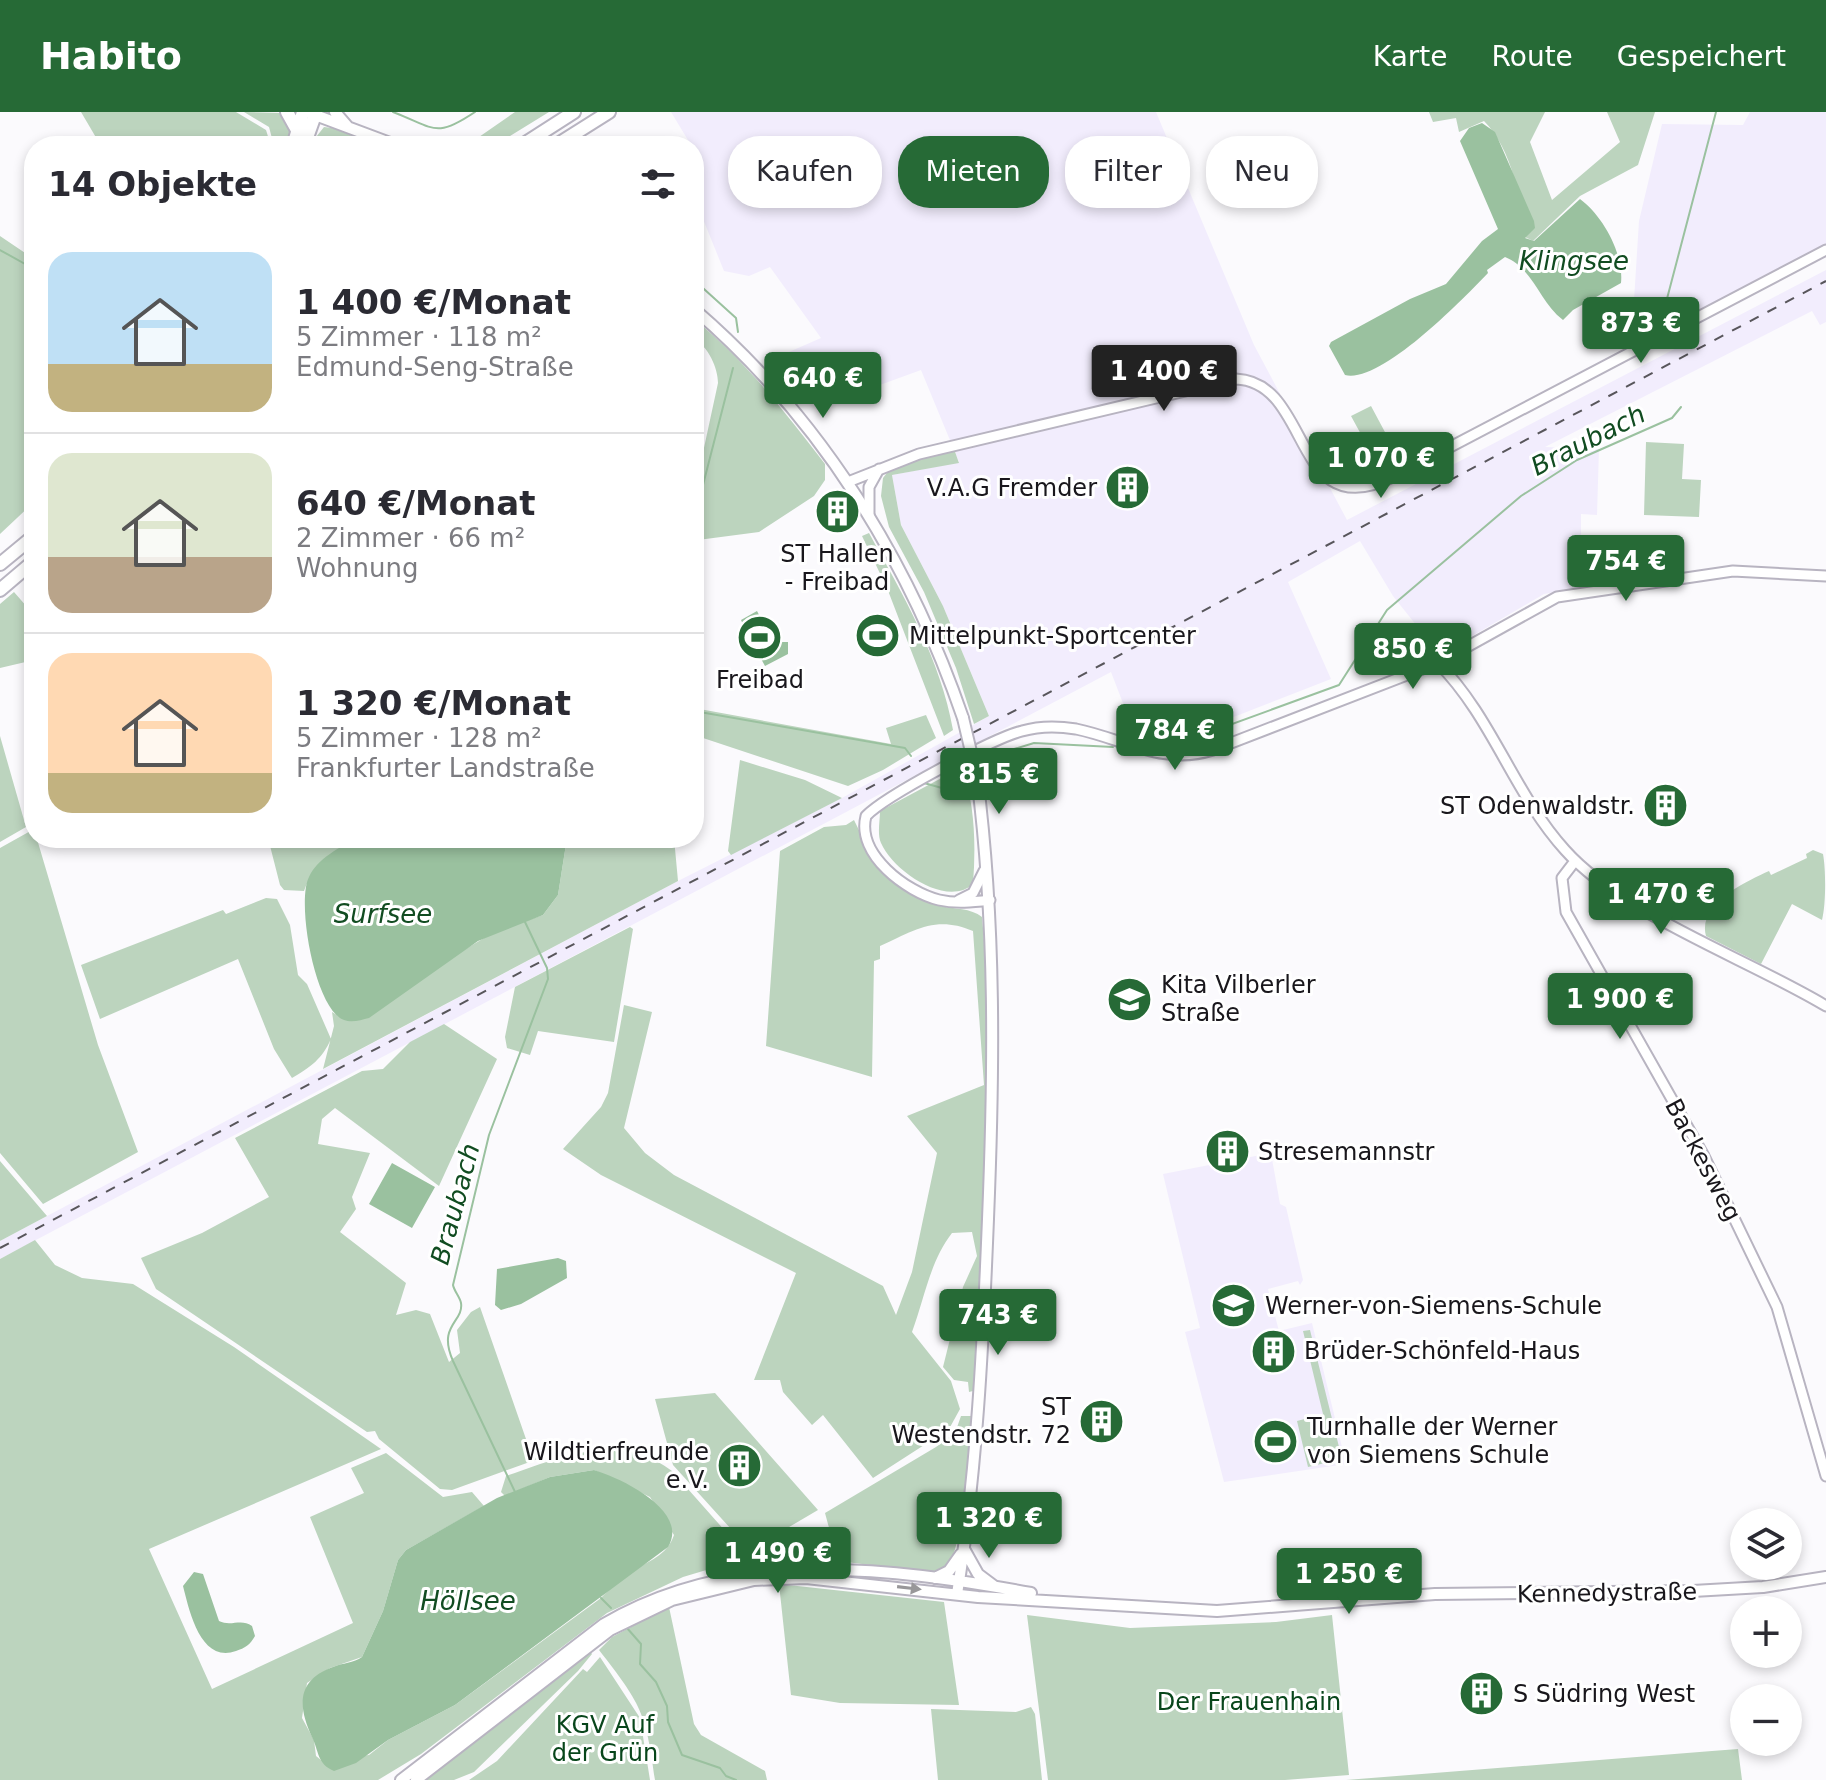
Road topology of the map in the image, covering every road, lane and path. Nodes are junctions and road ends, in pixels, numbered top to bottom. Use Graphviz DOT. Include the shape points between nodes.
graph roads {
  1 [pos="287,112"];
  2 [pos="335,112"];
  3 [pos="574,112"];
  4 [pos="609,112"];
  5 [pos="311,113"];
  6 [pos="349,128"];
  7 [pos="297,130"];
  8 [pos="296,136"];
  9 [pos="306,136"];
  10 [pos="371,136"];
  11 [pos="537,136"];
  12 [pos="571,136"];
  13 [pos="1826,250"];
  14 [pos="704,318"];
  15 [pos="881,466"];
  16 [pos="848,482"];
  17 [pos="869,515"];
  18 [pos="24,544"];
  19 [pos="0,564"];
  20 [pos="24,570"];
  21 [pos="1826,576"];
  22 [pos="0,590"];
  23 [pos="1438,663"];
  24 [pos="986,858"];
  25 [pos="1575,861"];
  26 [pos="990,900"];
  27 [pos="952,902"];
  28 [pos="1826,1006"];
  29 [pos="1826,1476"];
  30 [pos="964,1549"];
  31 [pos="1826,1577"];
  32 [pos="934,1579"];
  33 [pos="959,1582"];
  34 [pos="996,1587"];
  35 [pos="957,1594"];
  36 [pos="1068,1600"];
  37 [pos="401,1780"];
  38 [pos="416,1780"];
  1 -- 7 [label="highway"];
  2 -- 6 [label="main road"];
  3 -- 11 [label="highway"];
  4 -- 12 [label="highway"];
  5 -- 6 [label="main road"];
  5 -- 7 [label="highway"];
  5 -- 9 [label="highway"];
  6 -- 10 [label="main road"];
  7 -- 8 [label="highway"];
  13 -- 15 [label="street" via="1384,481 1355,487 1321,473 1280,403 1261,384 1227,380"];
  14 -- 16 [label="main road" via="762,373"];
  15 -- 16 [label="street"];
  15 -- 17 [label="street" via="869,487"];
  16 -- 17 [label="main road"];
  17 -- 24 [label="main road, bridge" via="922,610 963,718 977,777"];
  18 -- 19 [label="highway"];
  20 -- 22 [label="highway"];
  21 -- 23 [label="street" via="1733,571 1557,597"];
  23 -- 25 [label="street" via="1476,709"];
  23 -- 27 [label="street" via="1199,754 1149,753 1059,727 1031,728 994,741 873,809 865,820 873,850 890,873 913,889"];
  24 -- 26 [label="main road"];
  24 -- 27 [label="street" via="978,887"];
  25 -- 28 [label="street" via="1619,895"];
  25 -- 29 [label="street, Backesweg" via="1562,878 1566,912 1704,1156 1777,1307"];
  26 -- 27 [label="street"];
  26 -- 30 [label="main road" via="994,1049 984,1311"];
  30 -- 32 [label="main road" via="949,1571"];
  30 -- 33 [label="main road"];
  30 -- 34 [label="main road" via="978,1574"];
  31 -- 36 [label="main road, Kennedystraße" via="1648,1594 1386,1597 1217,1611"];
  32 -- 33 [label="main road"];
  32 -- 37 [label="main road" via="777,1569 716,1578 656,1597 585,1637"];
  33 -- 34 [label="main road"];
  33 -- 35 [label="main road"];
  34 -- 36 [label="main road"];
  35 -- 36 [label="main road"];
  38 -- 35 [label="main road, one-way" via="591,1643 672,1600 735,1583 787,1577"];
}
